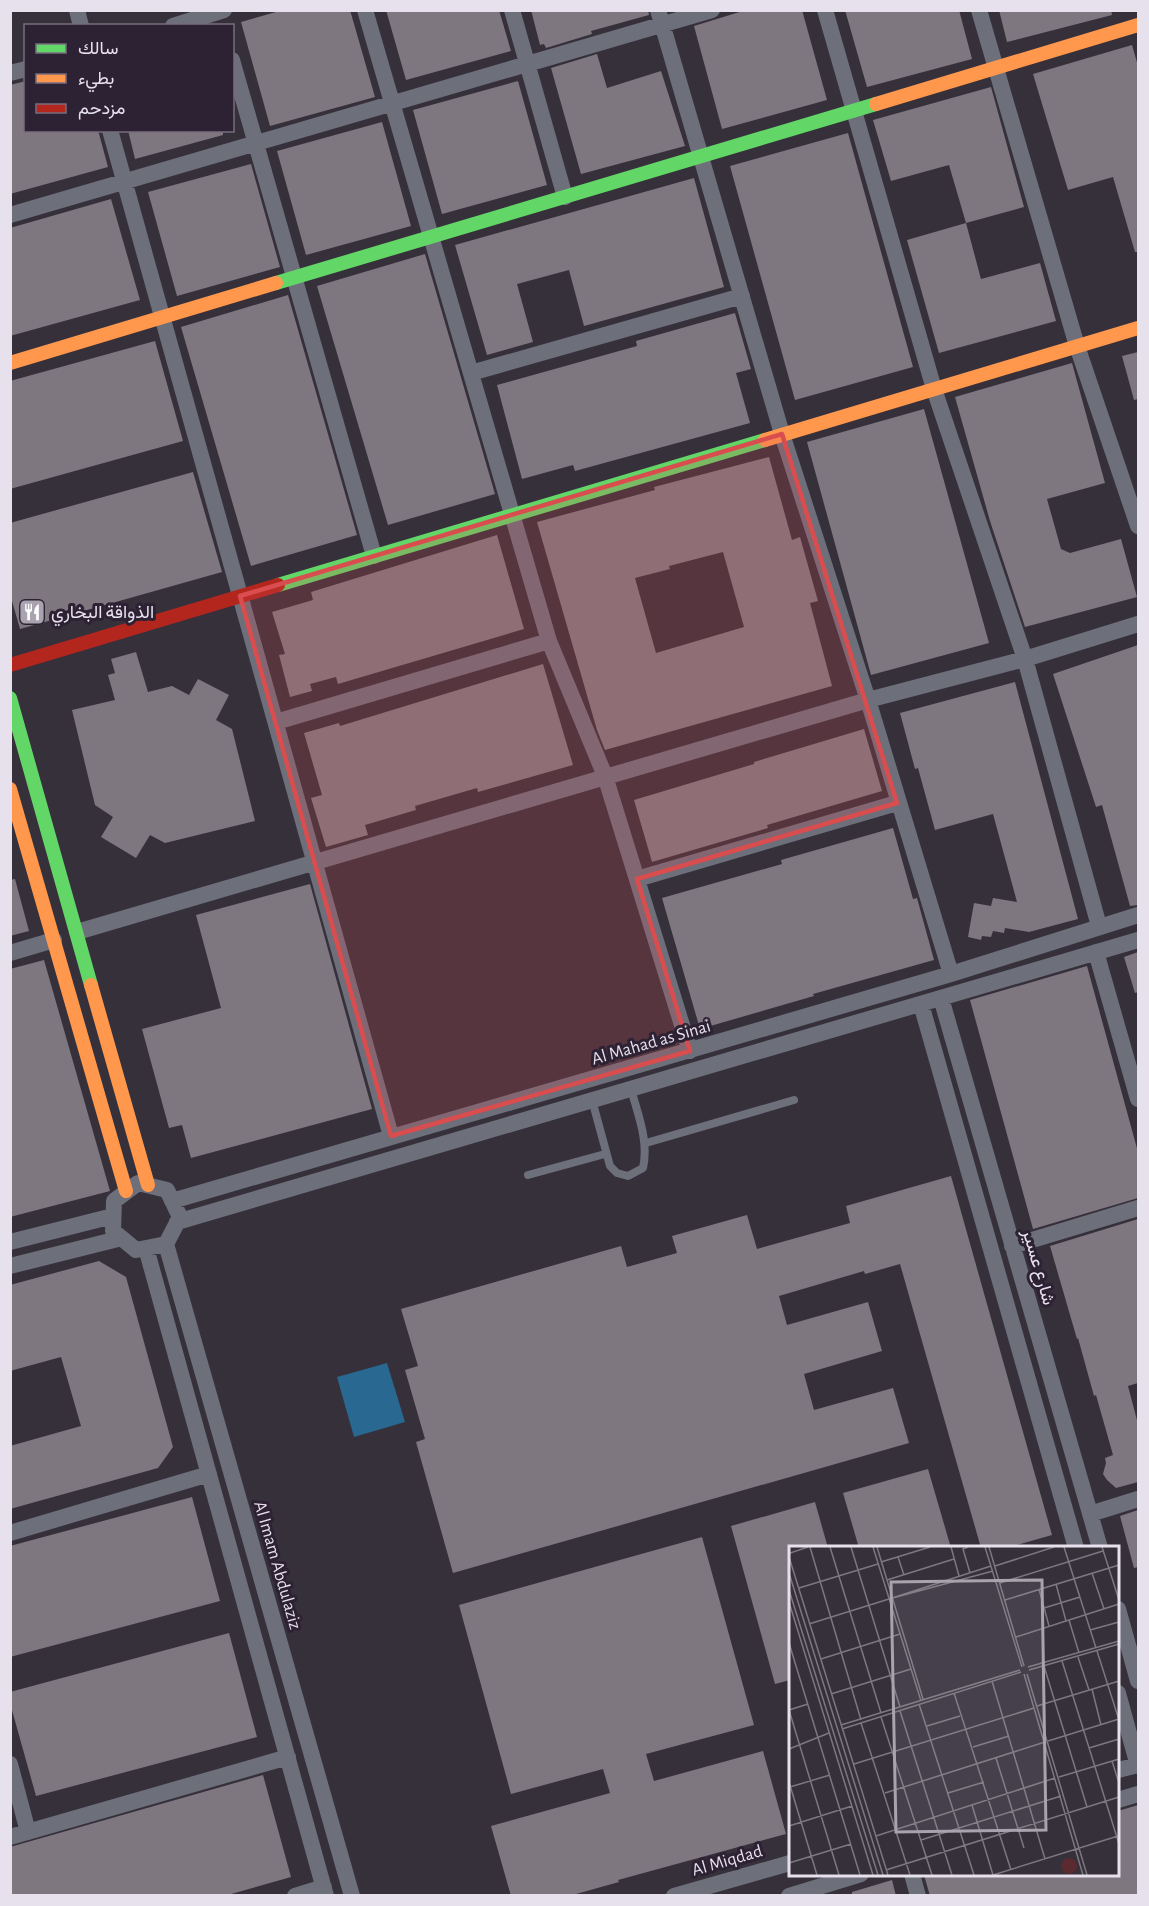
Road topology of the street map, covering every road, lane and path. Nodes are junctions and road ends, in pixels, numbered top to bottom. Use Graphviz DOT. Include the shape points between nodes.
graph roads {
  1 [pos="365,10"];
  2 [pos="512,10"];
  3 [pos="712,10"];
  4 [pos="825,10"];
  5 [pos="979,10"];
  6 [pos="221,15"];
  7 [pos="660,18"];
  8 [pos="182,24"];
  9 [pos="1138,25"];
  10 [pos="527,64"];
  11 [pos="234,67"];
  12 [pos="996,67"];
  13 [pos="393,104"];
  14 [pos="854,110"];
  15 [pos="112,132"];
  16 [pos="256,144"];
  17 [pos="700,156"];
  18 [pos="125,182"];
  19 [pos="565,196"];
  20 [pos="10,216"];
  21 [pos="431,237"];
  22 [pos="295,278"];
  23 [pos="742,296"];
  24 [pos="163,318"];
  25 [pos="1138,328"];
  26 [pos="1077,346"];
  27 [pos="10,363"];
  28 [pos="471,373"];
  29 [pos="934,389"];
  30 [pos="782,434"];
  31 [pos="512,515"];
  32 [pos="1138,526"];
  33 [pos="374,556"];
  34 [pos="240,596"];
  35 [pos="1138,624"];
  36 [pos="549,641"];
  37 [pos="1025,659"];
  38 [pos="10,665"];
  39 [pos="10,698"];
  40 [pos="868,700"];
  41 [pos="276,722"];
  42 [pos="605,776"];
  43 [pos="10,789"];
  44 [pos="897,802"];
  45 [pos="315,862"];
  46 [pos="637,879"];
  47 [pos="1138,915"];
  48 [pos="1099,926"];
  49 [pos="77,932"];
  50 [pos="54,940"];
  51 [pos="1138,940"];
  52 [pos="1096,952"];
  53 [pos="10,953"];
  54 [pos="951,974"];
  55 [pos="941,998"];
  56 [pos="921,1004"];
  57 [pos="690,1051"];
  58 [pos="631,1089"];
  59 [pos="1138,1099"];
  60 [pos="592,1100"];
  61 [pos="794,1100"];
  62 [pos="391,1137"];
  63 [pos="646,1143"];
  64 [pos="605,1154"];
  65 [pos="528,1175"];
  66 [pos="148,1185"];
  67 [pos="126,1191"];
  68 [pos="172,1201"];
  69 [pos="1138,1208"];
  70 [pos="113,1216"];
  71 [pos="177,1222"];
  72 [pos="122,1238"];
  73 [pos="10,1242"];
  74 [pos="166,1244"];
  75 [pos="1012,1246"];
  76 [pos="146,1248"];
  77 [pos="10,1266"];
  78 [pos="209,1474"];
  79 [pos="1138,1499"];
  80 [pos="1090,1514"];
  81 [pos="10,1533"];
  82 [pos="1075,1546"];
  83 [pos="1099,1546"];
  84 [pos="1119,1613"];
  85 [pos="1138,1681"];
  86 [pos="1119,1697"];
  87 [pos="288,1757"];
  88 [pos="10,1764"];
  89 [pos="1138,1765"];
  90 [pos="1119,1770"];
  91 [pos="1138,1794"];
  92 [pos="1119,1800"];
  93 [pos="28,1832"];
  94 [pos="10,1837"];
  95 [pos="789,1863"];
  96 [pos="858,1876"];
  97 [pos="912,1876"];
  98 [pos="325,1891"];
  99 [pos="295,1896"];
  100 [pos="352,1896"];
  101 [pos="674,1896"];
  102 [pos="789,1896"];
  103 [pos="918,1896"];
  1 -- 13 [label="street"];
  2 -- 10 [label="street"];
  3 -- 7 [label="street"];
  4 -- 14 [label="street"];
  5 -- 12 [label="street"];
  6 -- 8 [label="street"];
  7 -- 10 [label="street"];
  7 -- 17 [label="street"];
  9 -- 12 [label="street"];
  10 -- 13 [label="street"];
  10 -- 19 [label="street"];
  11 -- 16 [label="street"];
  12 -- 14 [label="street"];
  12 -- 26 [label="street"];
  13 -- 16 [label="street"];
  13 -- 21 [label="street"];
  14 -- 17 [label="street"];
  14 -- 29 [label="street"];
  15 -- 18 [label="street"];
  16 -- 18 [label="street"];
  16 -- 22 [label="street"];
  17 -- 19 [label="street"];
  17 -- 23 [label="street"];
  18 -- 20 [label="street"];
  18 -- 24 [label="street"];
  19 -- 21 [label="street"];
  21 -- 22 [label="street"];
  21 -- 28 [label="street"];
  22 -- 24 [label="street"];
  22 -- 33 [label="street"];
  23 -- 28 [label="street"];
  23 -- 30 [label="street"];
  24 -- 27 [label="street"];
  24 -- 34 [label="street"];
  25 -- 26 [label="street"];
  26 -- 29 [label="street"];
  26 -- 32 [label="street"];
  28 -- 31 [label="street"];
  29 -- 30 [label="street"];
  29 -- 37 [label="street"];
  30 -- 31 [label="street"];
  30 -- 40 [label="street"];
  31 -- 33 [label="street"];
  31 -- 36 [label="street"];
  33 -- 34 [label="street"];
  34 -- 38 [label="street"];
  34 -- 41 [label="street"];
  35 -- 37 [label="street"];
  36 -- 41 [label="street"];
  36 -- 42 [label="street"];
  37 -- 40 [label="street"];
  37 -- 48 [label="street"];
  39 -- 49 [label="street"];
  40 -- 42 [label="street"];
  40 -- 44 [label="street"];
  41 -- 45 [label="street"];
  42 -- 45 [label="street"];
  42 -- 46 [label="street"];
  43 -- 50 [label="street"];
  44 -- 46 [label="street"];
  44 -- 54 [label="street"];
  45 -- 49 [label="street"];
  45 -- 62 [label="street"];
  46 -- 57 [label="street"];
  47 -- 48 [label="street, Al Mahad as Sinai"];
  48 -- 54 [label="street, Al Mahad as Sinai"];
  49 -- 66 [label="street"];
  50 -- 53 [label="street"];
  50 -- 67 [label="street"];
  51 -- 52 [label="street"];
  52 -- 55 [label="street"];
  52 -- 59 [label="street"];
  54 -- 57 [label="street, Al Mahad as Sinai"];
  55 -- 56 [label="street"];
  55 -- 75 [label="street, شارع عسير"];
  56 -- 58 [label="street"];
  56 -- 82 [label="street"];
  57 -- 62 [label="street, Al Mahad as Sinai"];
  58 -- 60 [label="street"];
  58 -- 63 [label="lane"];
  60 -- 64 [label="lane"];
  60 -- 71 [label="street"];
  61 -- 63 [label="lane"];
  62 -- 68 [label="street, Al Mahad as Sinai"];
  63 -- 64 [label="lane" via="642,1168 628,1176 617,1173"];
  64 -- 65 [label="lane"];
  66 -- 67 [label="street" via="138,1183"];
  66 -- 68 [label="street" via="167,1190"];
  67 -- 70 [label="street" via="114,1201"];
  68 -- 71 [label="street" via="180,1217"];
  69 -- 75 [label="street"];
  70 -- 72 [label="street" via="113,1231"];
  70 -- 73 [label="street"];
  71 -- 74 [label="street"];
  72 -- 76 [label="street" via="136,1250"];
  72 -- 77 [label="street"];
  74 -- 76 [label="street"];
  74 -- 100 [label="street, Al Imam Abdulaziz"];
  75 -- 80 [label="street, شارع عسير"];
  76 -- 78 [label="street"];
  78 -- 81 [label="street"];
  78 -- 87 [label="street"];
  79 -- 80 [label="street"];
  80 -- 83 [label="street, شارع عسير"];
  84 -- 85 [label="street"];
  86 -- 89 [label="street"];
  87 -- 93 [label="street"];
  87 -- 98 [label="street"];
  88 -- 93 [label="street"];
  89 -- 90 [label="street"];
  91 -- 92 [label="street"];
  93 -- 94 [label="street"];
  95 -- 101 [label="street, Al Miqdad"];
  96 -- 102 [label="street"];
  97 -- 103 [label="street"];
  98 -- 99 [label="street"];
}
